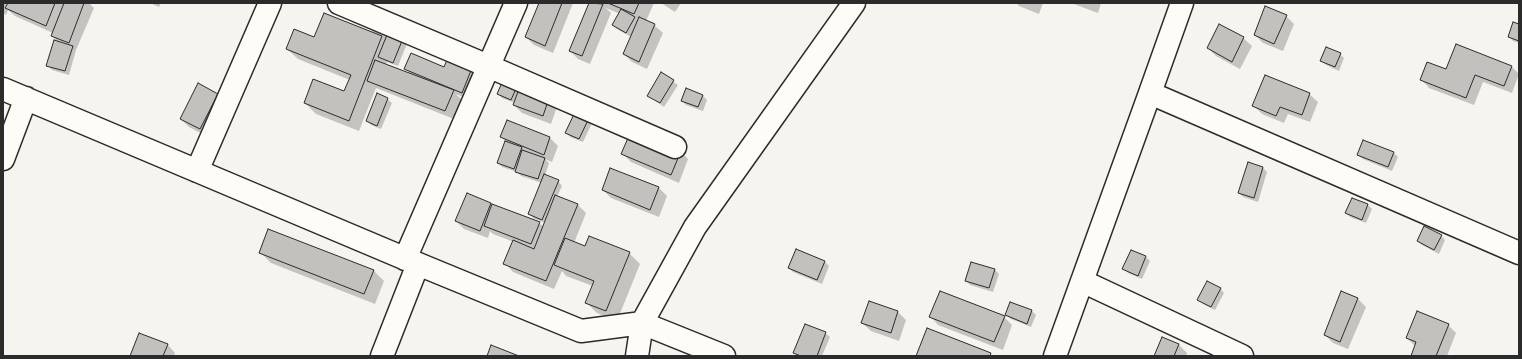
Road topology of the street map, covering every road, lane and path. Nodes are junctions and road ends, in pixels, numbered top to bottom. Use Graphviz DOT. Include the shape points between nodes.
graph roads {
  1 [pos="270,3"];
  2 [pos="339,3"];
  3 [pos="516,3"];
  4 [pos="854,3"];
  5 [pos="1182,3"];
  6 [pos="488,66"];
  7 [pos="3,89"];
  8 [pos="1150,93"];
  9 [pos="26,98"];
  10 [pos="675,147"];
  11 [pos="3,160"];
  12 [pos="197,171"];
  13 [pos="1519,253"];
  14 [pos="411,262"];
  15 [pos="1082,281"];
  16 [pos="642,323"];
  17 [pos="382,356"];
  18 [pos="637,356"];
  19 [pos="724,356"];
  20 [pos="1055,356"];
  21 [pos="1242,356"];
  1 -- 12 [label="street"];
  2 -- 6 [label="street"];
  3 -- 6 [label="street"];
  4 -- 16 [label="street" via="695,227"];
  5 -- 8 [label="street"];
  6 -- 10 [label="street"];
  6 -- 14 [label="street"];
  7 -- 9 [label="street"];
  8 -- 13 [label="street"];
  8 -- 15 [label="street"];
  9 -- 11 [label="street"];
  9 -- 12 [label="street"];
  12 -- 14 [label="street"];
  14 -- 16 [label="street" via="581,331"];
  14 -- 17 [label="street"];
  15 -- 20 [label="street"];
  15 -- 21 [label="street"];
  16 -- 18 [label="street"];
  16 -- 19 [label="street"];
}
